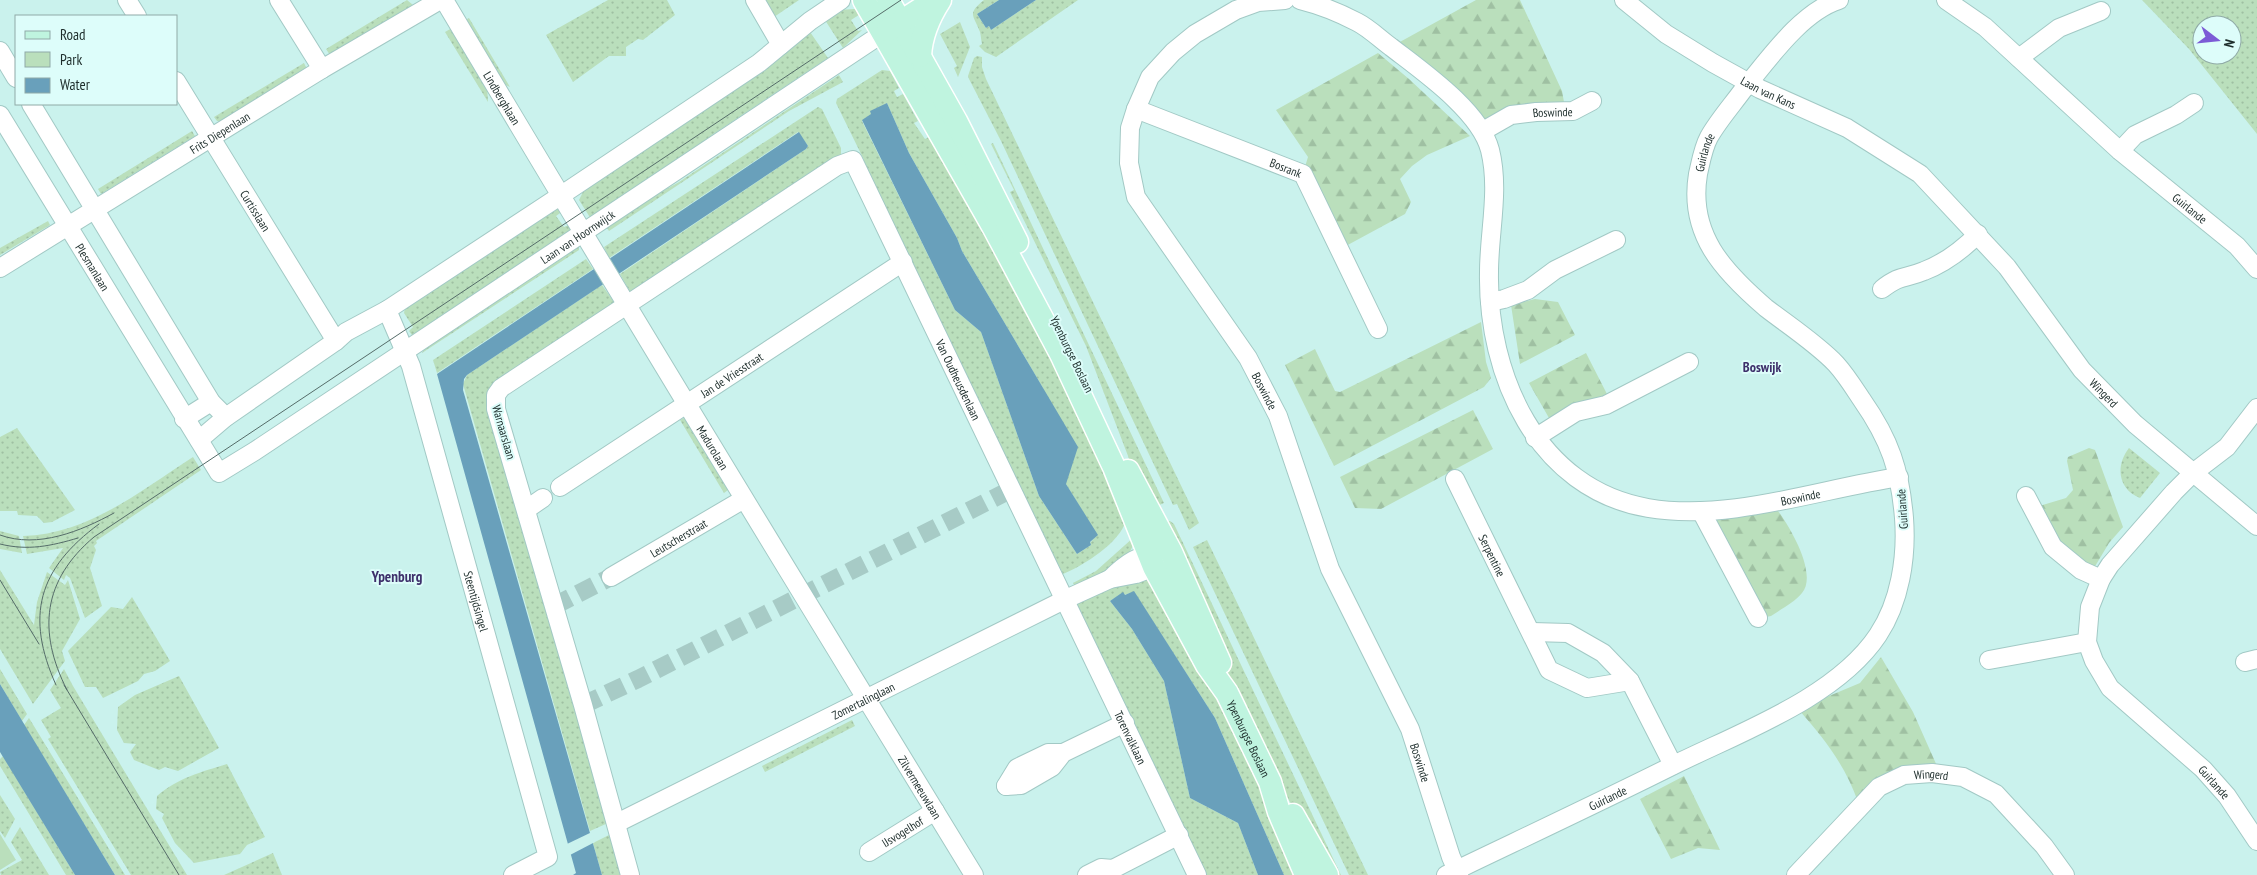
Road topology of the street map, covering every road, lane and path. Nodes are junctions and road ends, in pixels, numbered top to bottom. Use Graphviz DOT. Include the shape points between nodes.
graph roads {
  1 [pos="127,0"];
  2 [pos="279,0"];
  3 [pos="440,0"];
  4 [pos="444,0"];
  5 [pos="755,0"];
  6 [pos="841,0"];
  7 [pos="864,0"];
  8 [pos="888,0"];
  9 [pos="935,0"];
  10 [pos="940,0"];
  11 [pos="1285,0"];
  12 [pos="1624,0"];
  13 [pos="1946,0"];
  14 [pos="1311,1"];
  15 [pos="1830,1"];
  16 [pos="2100,11"];
  17 [pos="136,15"];
  18 [pos="891,28"];
  19 [pos="781,45"];
  20 [pos="0,51"];
  21 [pos="920,56"];
  22 [pos="2019,58"];
  23 [pos="322,70"];
  24 [pos="15,76"];
  25 [pos="1749,83"];
  26 [pos="178,84"];
  27 [pos="1592,100"];
  28 [pos="2194,103"];
  29 [pos="33,105"];
  30 [pos="1136,109"];
  31 [pos="0,115"];
  32 [pos="1483,131"];
  33 [pos="211,138"];
  34 [pos="2120,151"];
  35 [pos="853,160"];
  36 [pos="1920,174"];
  37 [pos="560,196"];
  38 [pos="95,210"];
  39 [pos="68,226"];
  40 [pos="585,233"];
  41 [pos="1978,234"];
  42 [pos="1616,240"];
  43 [pos="903,262"];
  44 [pos="0,268"];
  45 [pos="2257,269"];
  46 [pos="1882,289"];
  47 [pos="623,299"];
  48 [pos="1490,302"];
  49 [pos="387,310"];
  50 [pos="1378,329"];
  51 [pos="336,341"];
  52 [pos="405,351"];
  53 [pos="1689,362"];
  54 [pos="211,402"];
  55 [pos="686,403"];
  56 [pos="2257,408"];
  57 [pos="226,417"];
  58 [pos="184,419"];
  59 [pos="1535,438"];
  60 [pos="199,440"];
  61 [pos="219,473"];
  62 [pos="2192,473"];
  63 [pos="1899,477"];
  64 [pos="1454,479"];
  65 [pos="560,487"];
  66 [pos="2026,496"];
  67 [pos="543,498"];
  68 [pos="744,498"];
  69 [pos="527,509"];
  70 [pos="1702,512"];
  71 [pos="2257,526"];
  72 [pos="1171,552"];
  73 [pos="1151,560"];
  74 [pos="611,577"];
  75 [pos="2101,580"];
  76 [pos="1066,599"];
  77 [pos="1758,618"];
  78 [pos="1532,632"];
  79 [pos="2087,642"];
  80 [pos="1989,660"];
  81 [pos="1630,681"];
  82 [pos="1227,694"];
  83 [pos="868,698"];
  84 [pos="1125,723"];
  85 [pos="1062,753"];
  86 [pos="1673,765"];
  87 [pos="1270,782"];
  88 [pos="935,811"];
  89 [pos="616,824"];
  90 [pos="1179,835"];
  91 [pos="2257,841"];
  92 [pos="869,852"];
  93 [pos="1111,872"];
  94 [pos="1454,873"];
  95 [pos="513,875"];
  96 [pos="630,875"];
  97 [pos="974,875"];
  98 [pos="1087,875"];
  99 [pos="1197,875"];
  100 [pos="1306,875"];
  101 [pos="1327,875"];
  102 [pos="1796,875"];
  103 [pos="2066,875"];
  1 -- 17 [label="street"];
  2 -- 23 [label="street"];
  3 -- 23 [label="street, Frits Diepenlaan"];
  4 -- 37 [label="street, Lindberghlaan"];
  5 -- 19 [label="street"];
  6 -- 19 [label="street"];
  7 -- 18 [label="main road"];
  8 -- 18 [label="main road"];
  9 -- 18 [label="main road, Laan van Hoornwijck"];
  10 -- 21 [label="main road" via="926,26"];
  11 -- 30 [label="street, Boswinde" via="1258,2 1236,10 1195,34 1150,77"];
  12 -- 25 [label="street, Laan van Kans" via="1666,34"];
  13 -- 22 [label="street, Guirlande" via="1985,27"];
  14 -- 32 [label="street, Boswinde" via="1359,23 1426,73"];
  15 -- 25 [label="street, Guirlande" via="1788,38"];
  16 -- 22 [label="street" via="2059,28"];
  18 -- 21 [label="main road, Ypenburgse Boslaan"];
  18 -- 40 [label="street, Laan van Hoornwijck"];
  18 -- 73 [label="main road, Ypenburgse Boslaan" via="1061,354 1114,467"];
  19 -- 37 [label="street"];
  20 -- 24 [label="street"];
  21 -- 72 [label="main road, Ypenburgse Boslaan" via="1001,208 1114,443"];
  22 -- 34 [label="street, Guirlande"];
  23 -- 33 [label="street, Frits Diepenlaan"];
  25 -- 36 [label="street, Laan van Kans" via="1847,128"];
  25 -- 63 [label="street, Guirlande" via="1709,137 1695,190 1698,221 1712,251 1727,272 1834,363 1852,385 1884,434"];
  26 -- 33 [label="street, Curtisslaan"];
  27 -- 32 [label="street, Boswinde" via="1573,111 1511,116"];
  28 -- 34 [label="street" via="2134,135"];
  29 -- 38 [label="street"];
  30 -- 50 [label="street, Bosrank" via="1303,174"];
  30 -- 94 [label="street, Boswinde" via="1130,128 1129,163 1136,197 1248,358 1278,416 1330,569 1410,729"];
  31 -- 39 [label="street, Plesmanlaan"];
  32 -- 48 [label="street, Boswinde" via="1490,149 1494,194"];
  33 -- 38 [label="street, Frits Diepenlaan"];
  33 -- 51 [label="street, Curtisslaan"];
  34 -- 45 [label="street, Guirlande" via="2237,246"];
  35 -- 43 [label="street, Van Oudheusdenlaan"];
  35 -- 47 [label="street, Warnaarslaan" via="838,166"];
  36 -- 41 [label="street, Wingerd"];
  37 -- 40 [label="street, Madurolaan"];
  37 -- 49 [label="street"];
  38 -- 39 [label="street, Frits Diepenlaan"];
  38 -- 54 [label="street"];
  39 -- 44 [label="street, Frits Diepenlaan"];
  39 -- 58 [label="street, Plesmanlaan"];
  40 -- 47 [label="street, Madurolaan"];
  40 -- 52 [label="street, Laan van Hoornwijck"];
  41 -- 46 [label="street" via="1945,262 1896,278"];
  41 -- 62 [label="street, Wingerd" via="2007,267 2082,370 2135,424"];
  42 -- 48 [label="street" via="1555,270 1528,290"];
  43 -- 55 [label="street, Jan de Vriesstraat"];
  43 -- 76 [label="street, Van Oudheusdenlaan"];
  47 -- 55 [label="street, Madurolaan"];
  47 -- 69 [label="street, Warnaarslaan" via="501,388 496,395 496,408"];
  48 -- 59 [label="street, Boswinde" via="1496,348 1505,379"];
  49 -- 51 [label="street"];
  49 -- 52 [label="street, Steentijdsingel"];
  51 -- 57 [label="street"];
  52 -- 61 [label="street, Laan van Hoornwijck"];
  52 -- 95 [label="street, Steentijdsingel" via="548,857"];
  53 -- 59 [label="street" via="1606,405 1576,412"];
  54 -- 57 [label="street"];
  54 -- 58 [label="street"];
  55 -- 65 [label="street, Jan de Vriesstraat"];
  55 -- 68 [label="street, Madurolaan"];
  56 -- 62 [label="street, Guirlande" via="2227,447"];
  57 -- 60 [label="street"];
  58 -- 60 [label="street, Plesmanlaan"];
  59 -- 70 [label="street, Boswinde" via="1576,478 1610,496 1648,508"];
  60 -- 61 [label="street, Plesmanlaan"];
  62 -- 71 [label="street, Wingerd"];
  62 -- 75 [label="street, Guirlande" via="2124,547"];
  63 -- 70 [label="street, Boswinde"];
  63 -- 86 [label="street, Guirlande" via="1904,527 1901,573 1894,605 1878,635 1853,664 1808,697"];
  64 -- 78 [label="street, Serpentine"];
  66 -- 75 [label="street" via="2053,547 2081,570"];
  67 -- 69 [label="street"];
  68 -- 74 [label="street, Leutscherstraat"];
  68 -- 83 [label="street, Madurolaan"];
  69 -- 89 [label="street, Warnaarslaan"];
  70 -- 77 [label="street"];
  72 -- 73 [label="street, Zomertalinglaan"];
  72 -- 82 [label="main road, Ypenburgse Boslaan" via="1215,649"];
  73 -- 76 [label="street, Zomertalinglaan" via="1122,566 1110,579"];
  73 -- 82 [label="main road, Ypenburgse Boslaan" via="1207,665"];
  75 -- 79 [label="street, Guirlande" via="2090,607"];
  76 -- 83 [label="street, Zomertalinglaan"];
  76 -- 84 [label="street, Torenvalklaan"];
  78 -- 81 [label="street" via="1568,633 1603,653"];
  78 -- 81 [label="street, Serpentine" via="1549,670 1587,688"];
  79 -- 80 [label="street"];
  79 -- 91 [label="street, Guirlande" via="2110,688 2203,769 2227,796"];
  81 -- 86 [label="street"];
  82 -- 87 [label="main road, Ypenburgse Boslaan"];
  83 -- 88 [label="street, Zilvermeeuwlaan"];
  83 -- 89 [label="street, Zomertalinglaan"];
  84 -- 85 [label="street"];
  84 -- 90 [label="street, Torenvalklaan"];
  86 -- 94 [label="street, Guirlande"];
  87 -- 100 [label="main road, Ypenburgse Boslaan"];
  87 -- 101 [label="main road, Ypenburgse Boslaan" via="1290,809"];
  88 -- 92 [label="street, IJsvogelhof"];
  88 -- 97 [label="street, Zilvermeeuwlaan"];
  89 -- 96 [label="street, Warnaarslaan"];
  90 -- 93 [label="street"];
  90 -- 99 [label="street, Torenvalklaan"];
  93 -- 98 [label="street" via="1101,868"];
  102 -- 103 [label="street, Wingerd" via="1879,788 1904,775 1932,773 1962,777 1996,794"];
}
